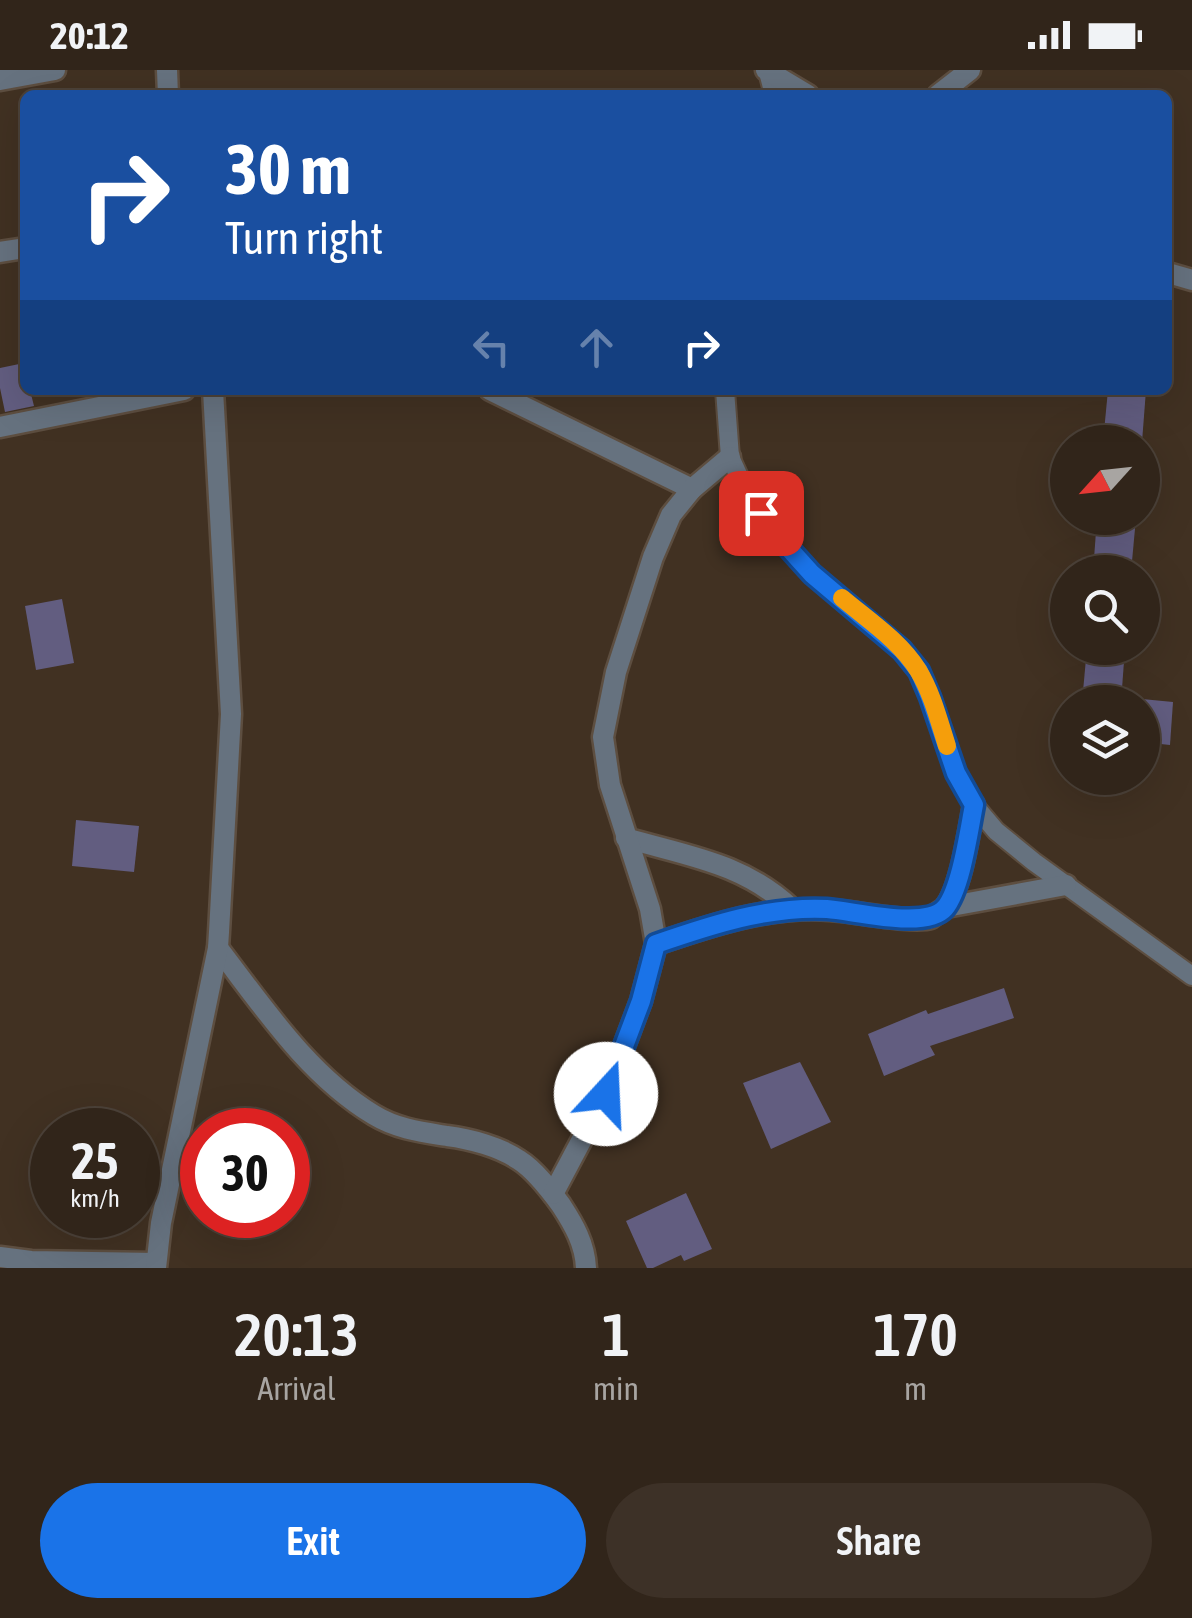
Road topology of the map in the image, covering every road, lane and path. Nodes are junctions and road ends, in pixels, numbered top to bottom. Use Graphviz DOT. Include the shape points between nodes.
graph roads {
  1 [pos="55,70"];
  2 [pos="970,70"];
  3 [pos="767,71"];
  4 [pos="0,80"];
  5 [pos="799,90"];
  6 [pos="944,90"];
  7 [pos="160,395"];
  8 [pos="213,395"];
  9 [pos="500,395"];
  10 [pos="725,395"];
  11 [pos="0,428"];
  12 [pos="730,458"];
  13 [pos="692,489"];
  14 [pos="974,805"];
  15 [pos="626,838"];
  16 [pos="1066,886"];
  17 [pos="946,907"];
  18 [pos="792,909"];
  19 [pos="656,944"];
  20 [pos="218,948"];
  21 [pos="1192,976"];
  22 [pos="553,1194"];
  23 [pos="0,1256"];
  24 [pos="156,1266"];
  25 [pos="586,1268"];
  1 -- 4 [label="street"];
  2 -- 6 [label="street"];
  3 -- 5 [label="street"];
  7 -- 11 [label="street"];
  8 -- 20 [label="street" via="231,714"];
  9 -- 13 [label="street"];
  10 -- 12 [label="lane"];
  12 -- 13 [label="street"];
  12 -- 14 [label="lane" via="775,533 919,671"];
  13 -- 15 [label="street" via="653,557 603,737"];
  14 -- 16 [label="lane"];
  14 -- 17 [label="street"];
  15 -- 18 [label="street" via="751,876"];
  15 -- 19 [label="street"];
  16 -- 17 [label="street"];
  16 -- 21 [label="lane"];
  17 -- 18 [label="street" via="932,918"];
  18 -- 19 [label="street"];
  19 -- 22 [label="street" via="606,1094"];
  20 -- 22 [label="street" via="290,1042 336,1087 376,1116 416,1132 482,1144 520,1160"];
  20 -- 24 [label="street"];
  22 -- 25 [label="street" via="576,1229"];
  23 -- 24 [label="street"];
}
